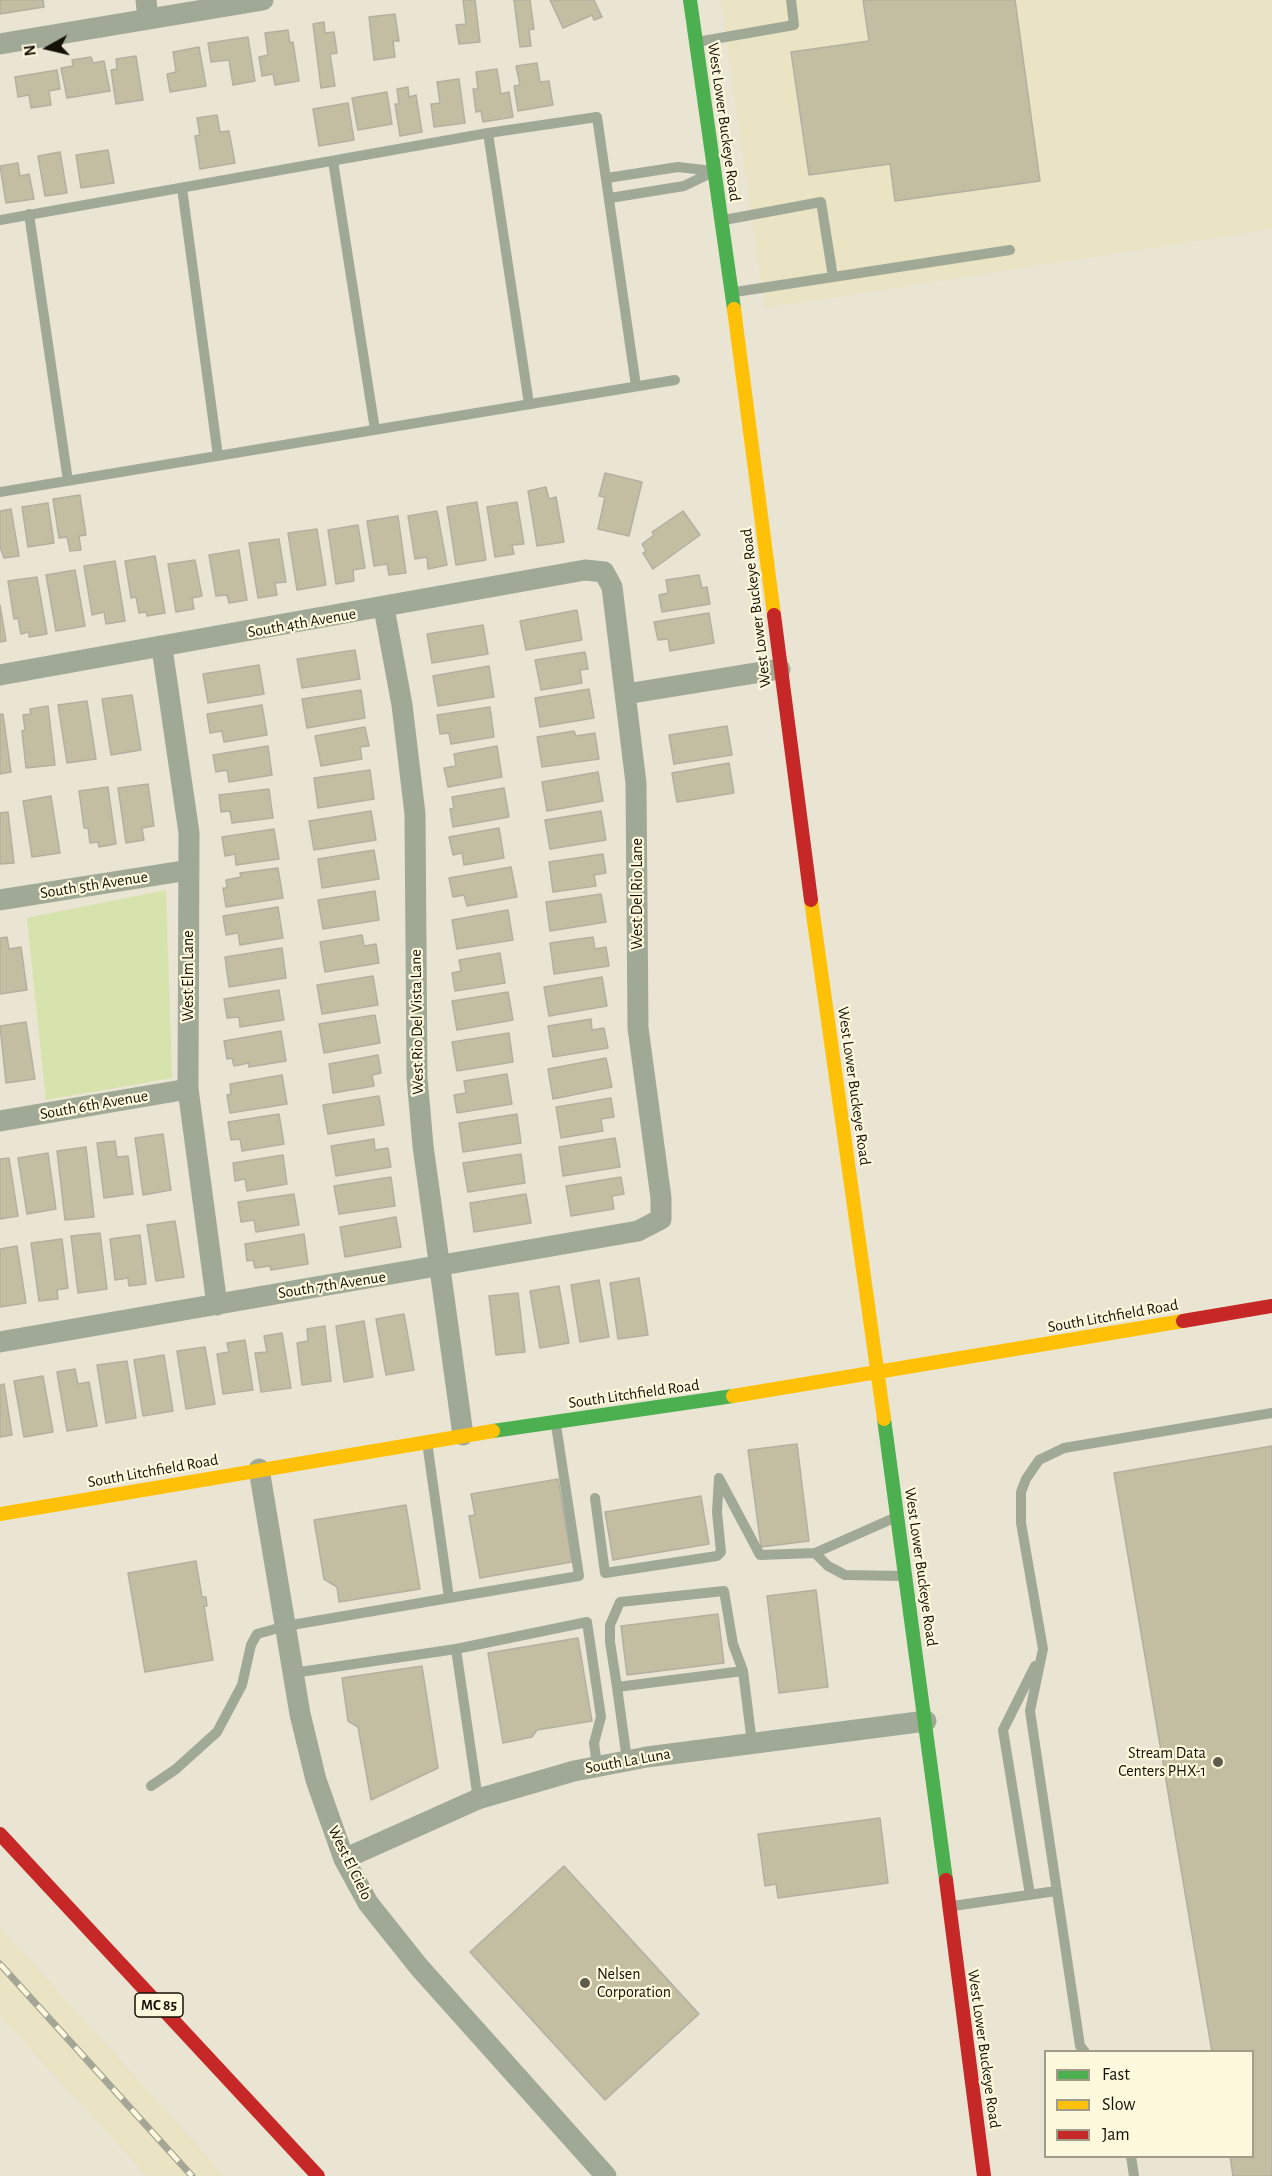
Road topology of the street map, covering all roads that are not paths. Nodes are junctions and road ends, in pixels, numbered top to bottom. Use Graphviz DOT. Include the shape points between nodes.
graph roads {
  1 [pos="262,0"];
  2 [pos="690,0"];
  3 [pos="791,0"];
  4 [pos="147,10"];
  5 [pos="696,42"];
  6 [pos="0,44"];
  7 [pos="488,134"];
  8 [pos="333,161"];
  9 [pos="714,171"];
  10 [pos="607,178"];
  11 [pos="182,188"];
  12 [pos="609,198"];
  13 [pos="30,214"];
  14 [pos="0,219"];
  15 [pos="721,220"];
  16 [pos="1010,250"];
  17 [pos="833,277"];
  18 [pos="732,292"];
  19 [pos="675,380"];
  20 [pos="636,386"];
  21 [pos="529,404"];
  22 [pos="375,430"];
  23 [pos="218,456"];
  24 [pos="68,481"];
  25 [pos="0,492"];
  26 [pos="604,572"];
  27 [pos="384,608"];
  28 [pos="162,648"];
  29 [pos="780,669"];
  30 [pos="0,675"];
  31 [pos="626,694"];
  32 [pos="189,870"];
  33 [pos="0,900"];
  34 [pos="188,1089"];
  35 [pos="0,1121"];
  36 [pos="661,1219"];
  37 [pos="440,1268"];
  38 [pos="217,1305"];
  39 [pos="1272,1306"];
  40 [pos="0,1342"];
  41 [pos="877,1373"];
  42 [pos="1272,1413"];
  43 [pos="556,1421"];
  44 [pos="464,1435"];
  45 [pos="427,1442"];
  46 [pos="259,1469"];
  47 [pos="595,1498"];
  48 [pos="0,1514"];
  49 [pos="897,1517"];
  50 [pos="815,1553"];
  51 [pos="906,1576"];
  52 [pos="449,1598"];
  53 [pos="286,1626"];
  54 [pos="456,1649"];
  55 [pos="1043,1649"];
  56 [pos="743,1671"];
  57 [pos="293,1673"];
  58 [pos="617,1687"];
  59 [pos="926,1721"];
  60 [pos="752,1743"];
  61 [pos="627,1760"];
  62 [pos="597,1766"];
  63 [pos="151,1786"];
  64 [pos="478,1799"];
  65 [pos="0,1834"];
  66 [pos="344,1859"];
  67 [pos="1056,1891"];
  68 [pos="1030,1895"];
  69 [pos="949,1907"];
  70 [pos="1083,2050"];
  71 [pos="1131,2158"];
  72 [pos="318,2176"];
  73 [pos="606,2176"];
  74 [pos="984,2176"];
  75 [pos="1134,2176"];
  1 -- 4 [label="street"];
  2 -- 5 [label="main road, West Lower Buckeye Road"];
  3 -- 5 [label="lane" via="794,25"];
  4 -- 6 [label="street"];
  5 -- 9 [label="main road, West Lower Buckeye Road"];
  7 -- 8 [label="lane"];
  7 -- 10 [label="lane" via="597,117"];
  7 -- 21 [label="lane"];
  8 -- 11 [label="lane"];
  8 -- 22 [label="lane"];
  9 -- 10 [label="lane" via="678,166"];
  9 -- 12 [label="lane" via="684,186"];
  9 -- 15 [label="main road, West Lower Buckeye Road"];
  10 -- 12 [label="lane"];
  11 -- 13 [label="lane"];
  11 -- 23 [label="lane"];
  12 -- 20 [label="lane"];
  13 -- 14 [label="lane"];
  13 -- 24 [label="lane"];
  15 -- 17 [label="lane" via="821,202"];
  15 -- 18 [label="main road, West Lower Buckeye Road"];
  16 -- 17 [label="lane"];
  17 -- 18 [label="lane"];
  18 -- 29 [label="main road, West Lower Buckeye Road"];
  19 -- 20 [label="lane"];
  20 -- 21 [label="lane"];
  21 -- 22 [label="lane"];
  22 -- 23 [label="lane"];
  23 -- 24 [label="lane"];
  24 -- 25 [label="lane"];
  26 -- 27 [label="street, South 4th Avenue" via="585,570"];
  26 -- 31 [label="street, West Del Rio Lane" via="612,586"];
  27 -- 28 [label="street, South 4th Avenue"];
  27 -- 37 [label="street, West Rio Del Vista Lane" via="402,705 415,814 417,1077"];
  28 -- 30 [label="street, South 4th Avenue"];
  28 -- 32 [label="street, West Elm Lane" via="189,833"];
  29 -- 31 [label="street"];
  29 -- 41 [label="main road, West Lower Buckeye Road"];
  31 -- 36 [label="street, West Del Rio Lane" via="636,783 638,1028"];
  32 -- 33 [label="street, South 5th Avenue"];
  32 -- 34 [label="street, West Elm Lane"];
  34 -- 35 [label="street, South 6th Avenue"];
  34 -- 38 [label="street, West Elm Lane"];
  36 -- 37 [label="street, South 7th Avenue" via="638,1231"];
  37 -- 38 [label="street, South 7th Avenue"];
  37 -- 44 [label="street, West Rio Del Vista Lane"];
  38 -- 40 [label="street, South 7th Avenue"];
  39 -- 41 [label="main road, South Litchfield Road"];
  41 -- 43 [label="main road, South Litchfield Road"];
  41 -- 49 [label="main road, West Lower Buckeye Road"];
  42 -- 55 [label="lane" via="1064,1448 1039,1460 1026,1479 1020,1506"];
  43 -- 44 [label="main road, South Litchfield Road"];
  43 -- 52 [label="lane" via="579,1576"];
  44 -- 45 [label="main road, South Litchfield Road"];
  45 -- 46 [label="main road, South Litchfield Road"];
  45 -- 52 [label="lane"];
  46 -- 48 [label="main road, South Litchfield Road"];
  46 -- 53 [label="street, West El Cielo"];
  47 -- 50 [label="lane" via="605,1573 720,1554 719,1478 760,1555"];
  49 -- 50 [label="lane"];
  49 -- 51 [label="main road, West Lower Buckeye Road"];
  50 -- 51 [label="lane" via="845,1575"];
  51 -- 59 [label="main road, West Lower Buckeye Road"];
  52 -- 53 [label="lane"];
  53 -- 57 [label="street, West El Cielo"];
  53 -- 63 [label="lane" via="257,1634 250,1645 242,1685 217,1732"];
  54 -- 57 [label="lane"];
  54 -- 62 [label="lane" via="587,1622 601,1717 594,1743"];
  54 -- 64 [label="lane"];
  55 -- 67 [label="lane" via="1030,1711"];
  55 -- 68 [label="lane" via="1003,1730"];
  56 -- 58 [label="lane"];
  56 -- 58 [label="lane" via="732,1644 724,1591 621,1602 610,1625"];
  56 -- 60 [label="lane"];
  57 -- 66 [label="street, West El Cielo" via="316,1780"];
  58 -- 61 [label="lane"];
  59 -- 60 [label="street, South La Luna"];
  59 -- 69 [label="main road, West Lower Buckeye Road"];
  60 -- 61 [label="street, South La Luna"];
  61 -- 62 [label="street, South La Luna"];
  62 -- 64 [label="street, South La Luna"];
  64 -- 66 [label="street, South La Luna"];
  65 -- 72 [label="main road, MC 85"];
  66 -- 73 [label="street, West El Cielo" via="368,1903 419,1968"];
  67 -- 68 [label="lane"];
  67 -- 70 [label="lane"];
  68 -- 69 [label="lane"];
  69 -- 74 [label="main road, West Lower Buckeye Road"];
  71 -- 75 [label="lane"];
}
